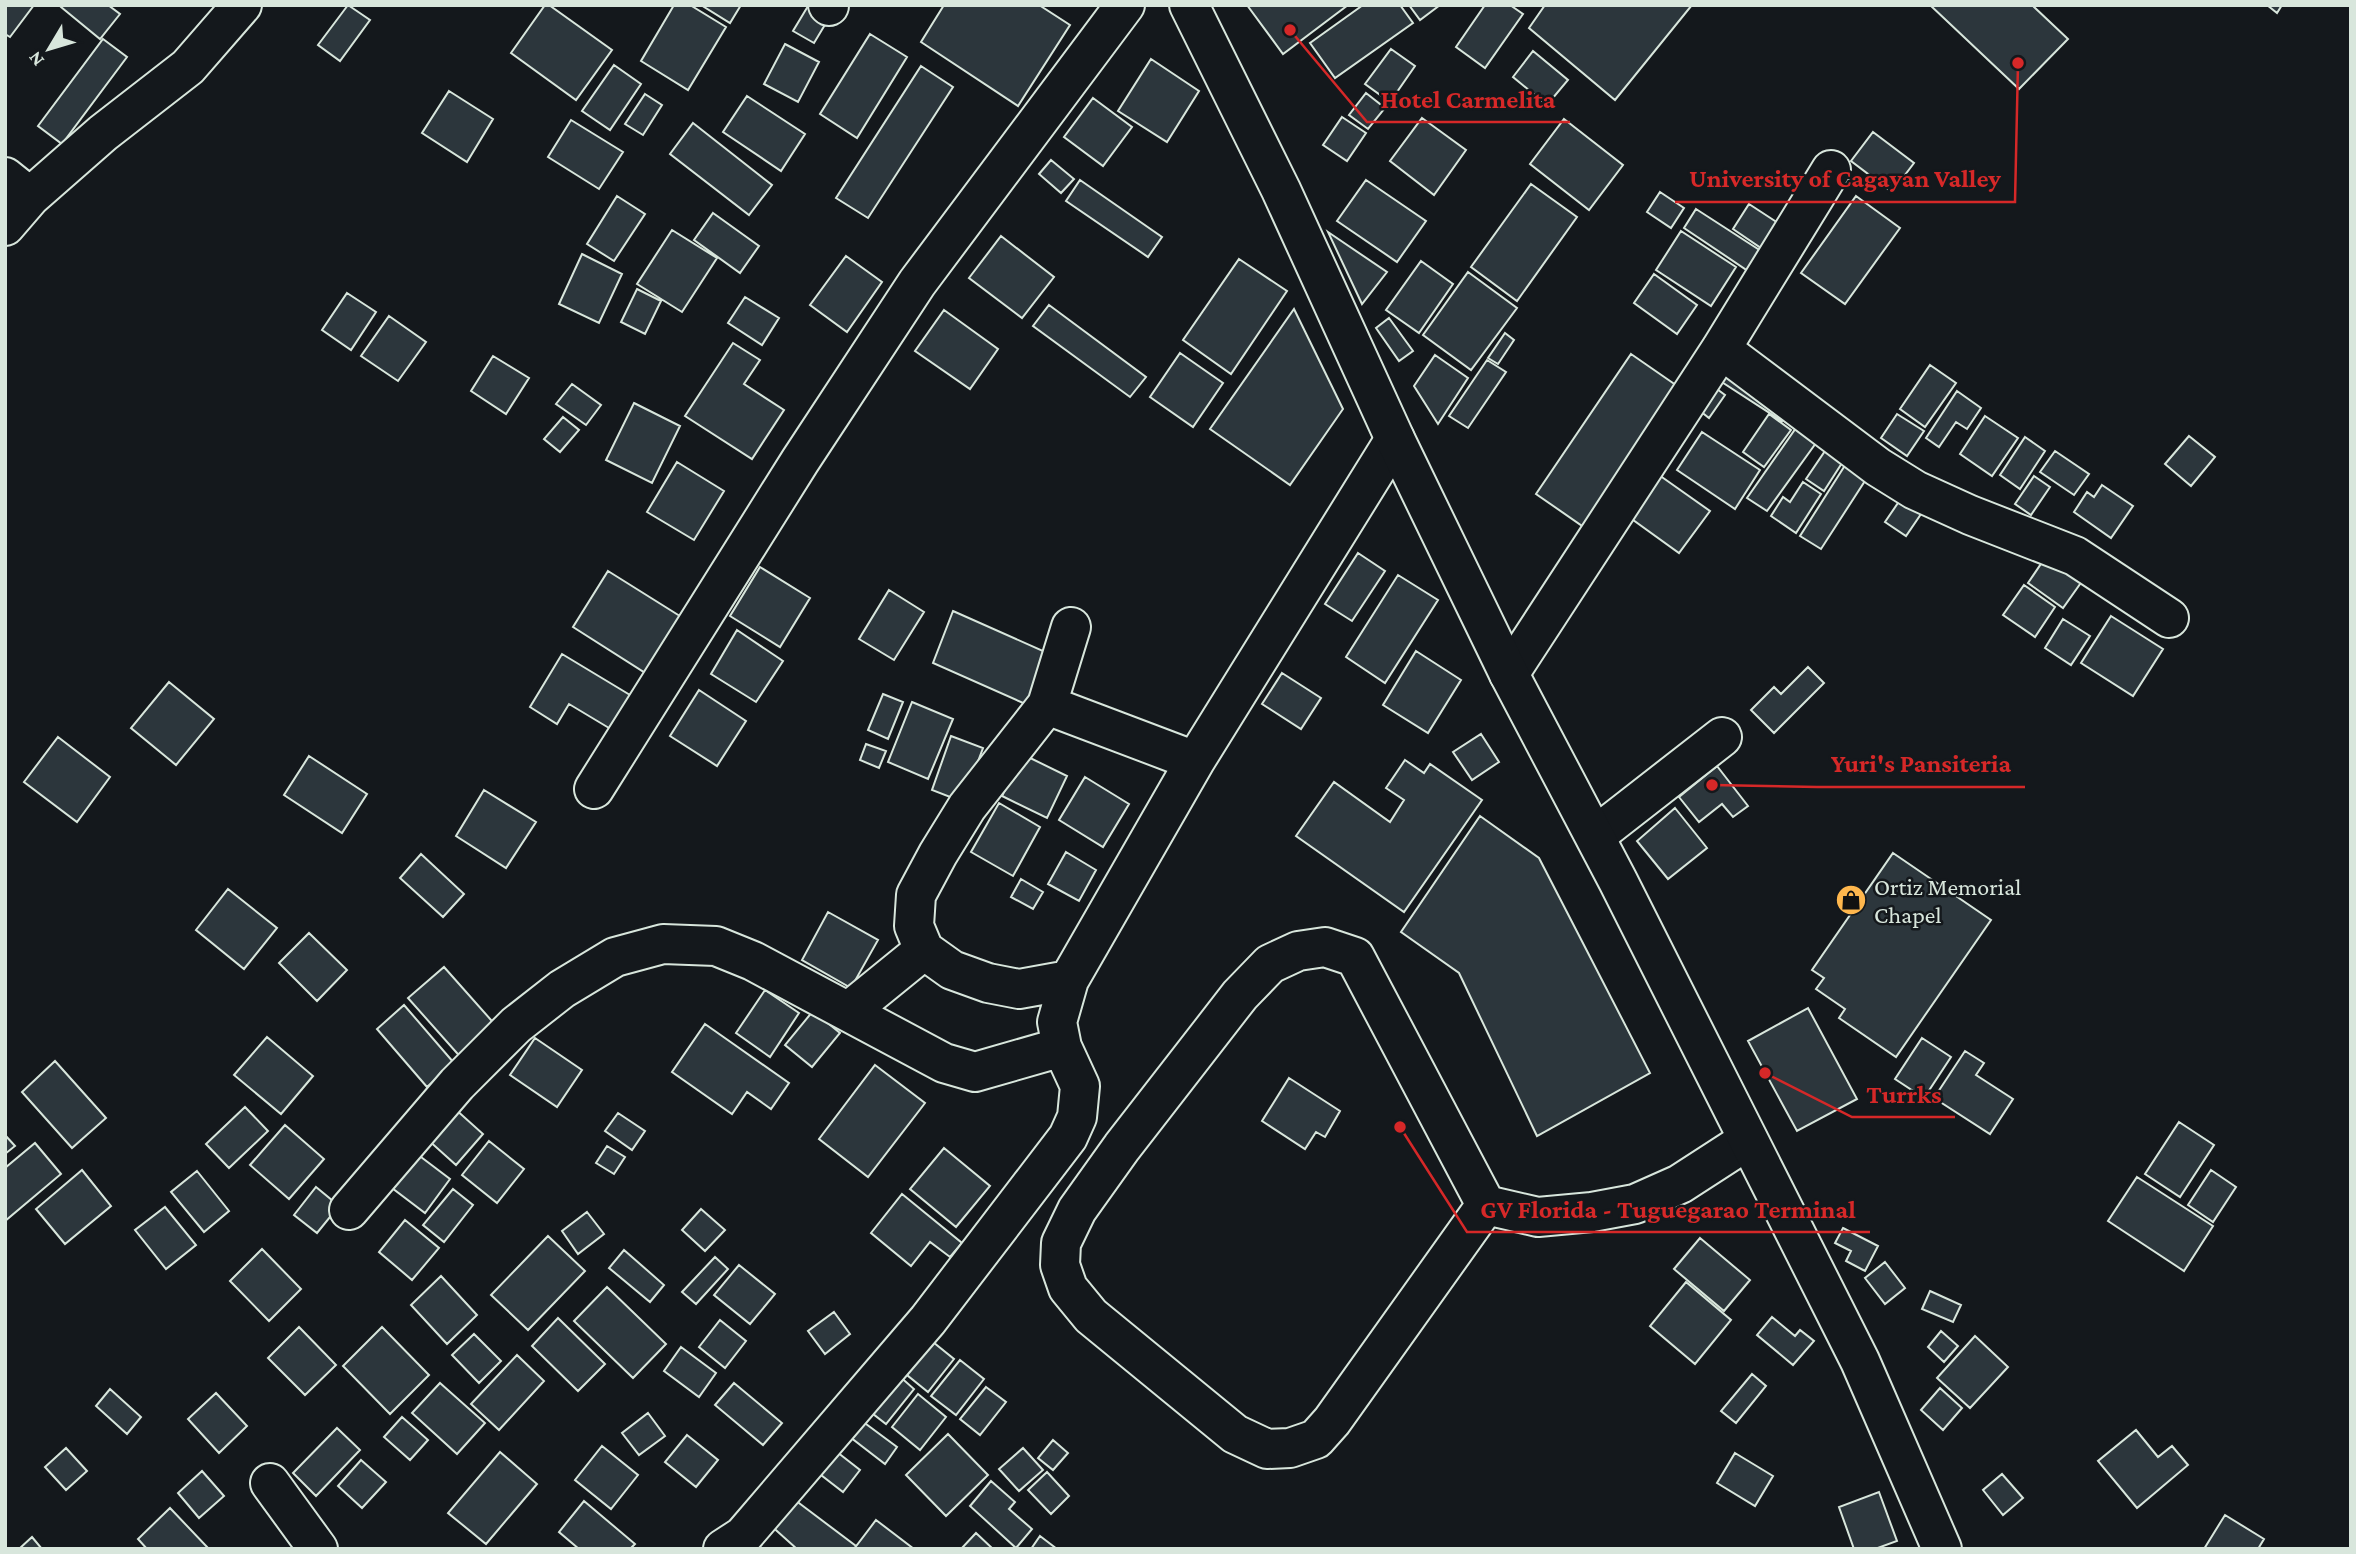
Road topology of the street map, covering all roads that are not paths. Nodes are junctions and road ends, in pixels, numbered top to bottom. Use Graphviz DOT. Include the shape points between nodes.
graph roads {
  1 [pos="242,5"];
  2 [pos="1125,5"];
  3 [pos="1200,10"];
  4 [pos="1830,170"];
  5 [pos="18,187"];
  6 [pos="5,226"];
  7 [pos="1721,349"];
  8 [pos="1395,439"];
  9 [pos="2169,618"];
  10 [pos="1071,627"];
  11 [pos="1509,674"];
  12 [pos="1047,705"];
  13 [pos="1722,737"];
  14 [pos="1195,761"];
  15 [pos="594,789"];
  16 [pos="1595,836"];
  17 [pos="924,950"];
  18 [pos="1069,980"];
  19 [pos="849,1011"];
  20 [pos="1062,1047"];
  21 [pos="1748,1140"];
  22 [pos="1486,1205"];
  23 [pos="349,1210"];
  24 [pos="270,1483"];
  25 [pos="742,1544"];
  26 [pos="318,1549"];
  27 [pos="1941,1549"];
  1 -- 5 [label="main road" via="188,67 103,133"];
  2 -- 15 [label="main road" via="916,283"];
  3 -- 8 [label="main road"];
  4 -- 7 [label="main road"];
  5 -- 6 [label="main road"];
  7 -- 9 [label="main road" via="1915,490 2075,556"];
  7 -- 11 [label="main road"];
  8 -- 11 [label="main road"];
  8 -- 14 [label="main road"];
  10 -- 12 [label="main road"];
  11 -- 16 [label="main road"];
  12 -- 14 [label="main road"];
  12 -- 17 [label="main road" via="967,807 916,895 914,926"];
  13 -- 16 [label="main road"];
  14 -- 18 [label="main road"];
  16 -- 21 [label="main road"];
  17 -- 18 [label="main road" via="952,970 988,983 1019,989"];
  17 -- 19 [label="main road"];
  18 -- 20 [label="main road" via="1057,1022"];
  19 -- 20 [label="main road" via="944,1063 975,1072"];
  19 -- 23 [label="main road" via="716,946 663,944 615,957 562,989 516,1025 457,1084"];
  20 -- 25 [label="main road" via="1080,1086 1077,1117 1068,1137 928,1320"];
  21 -- 22 [label="main road" via="1680,1184 1635,1204 1538,1217"];
  21 -- 27 [label="main road" via="1860,1361"];
  22 -- 22 [label="main road" via="1355,957 1325,947 1298,951 1270,964 1240,995 1077,1210 1061,1243 1060,1265 1068,1288 1091,1317 1235,1434 1267,1450 1290,1448 1316,1439 1332,1421"];
  24 -- 26 [label="main road"];
}
